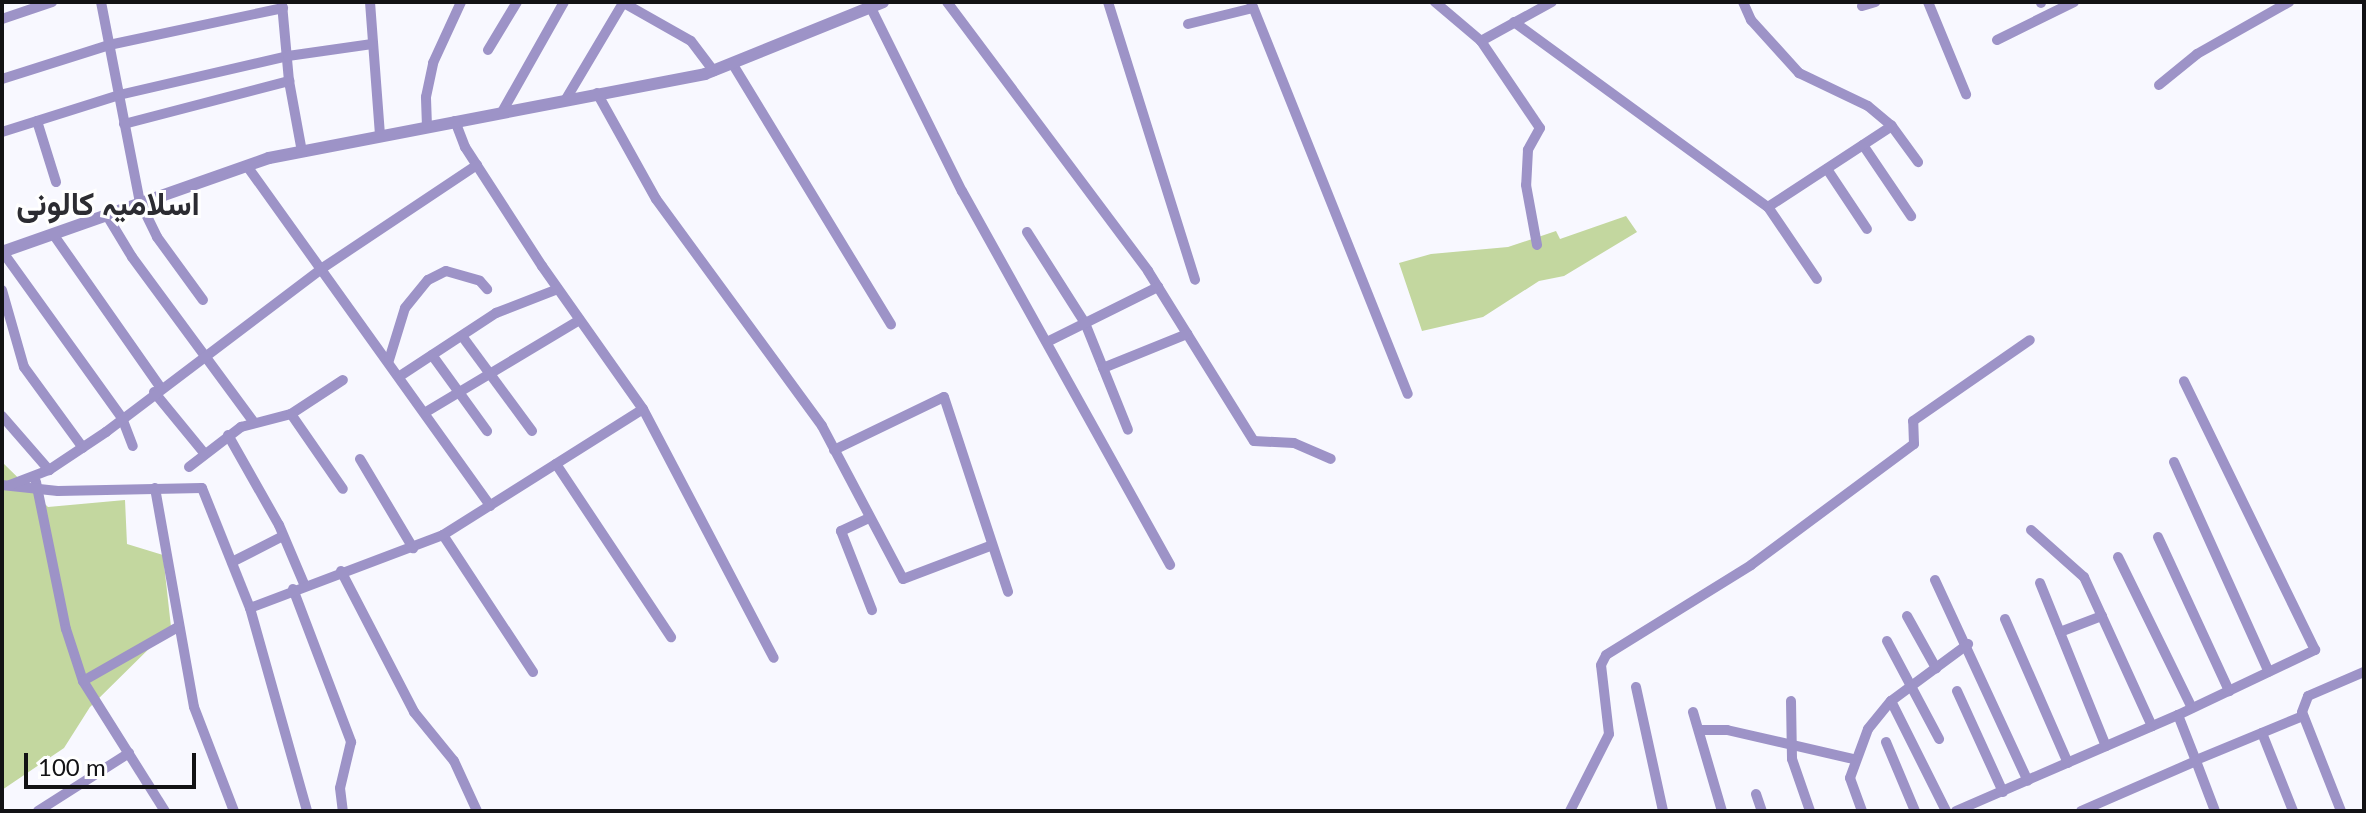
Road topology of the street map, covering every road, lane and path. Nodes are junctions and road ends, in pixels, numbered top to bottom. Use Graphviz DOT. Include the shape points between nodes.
graph roads {
  1 [pos="52,2"];
  2 [pos="101,2"];
  3 [pos="370,2"];
  4 [pos="461,2"];
  5 [pos="517,2"];
  6 [pos="564,2"];
  7 [pos="623,2"];
  8 [pos="947,2"];
  9 [pos="1108,2"];
  10 [pos="1435,2"];
  11 [pos="1552,2"];
  12 [pos="1743,2"];
  13 [pos="1875,2"];
  14 [pos="1928,2"];
  15 [pos="2074,2"];
  16 [pos="2289,2"];
  17 [pos="283,5"];
  18 [pos="868,5"];
  19 [pos="1252,5"];
  20 [pos="1862,6"];
  21 [pos="2,19"];
  22 [pos="1514,22"];
  23 [pos="1188,24"];
  24 [pos="1997,40"];
  25 [pos="1481,41"];
  26 [pos="372,44"];
  27 [pos="109,45"];
  28 [pos="488,50"];
  29 [pos="288,56"];
  30 [pos="732,63"];
  31 [pos="714,71"];
  32 [pos="2,79"];
  33 [pos="289,81"];
  34 [pos="2159,85"];
  35 [pos="597,93"];
  36 [pos="1966,94"];
  37 [pos="119,95"];
  38 [pos="566,99"];
  39 [pos="502,112"];
  40 [pos="37,121"];
  41 [pos="455,121"];
  42 [pos="124,124"];
  43 [pos="1892,126"];
  44 [pos="427,127"];
  45 [pos="2,132"];
  46 [pos="380,136"];
  47 [pos="1863,145"];
  48 [pos="302,152"];
  49 [pos="1918,162"];
  50 [pos="477,165"];
  51 [pos="247,166"];
  52 [pos="1827,169"];
  53 [pos="56,182"];
  54 [pos="140,202"];
  55 [pos="1768,207"];
  56 [pos="106,214"];
  57 [pos="1911,216"];
  58 [pos="1867,229"];
  59 [pos="1027,232"];
  60 [pos="53,234"];
  61 [pos="1537,245"];
  62 [pos="2,252"];
  63 [pos="324,267"];
  64 [pos="1817,279"];
  65 [pos="1195,280"];
  66 [pos="1158,287"];
  67 [pos="487,289"];
  68 [pos="558,289"];
  69 [pos="2,290"];
  70 [pos="203,300"];
  71 [pos="580,320"];
  72 [pos="1085,323"];
  73 [pos="891,324"];
  74 [pos="1187,334"];
  75 [pos="462,336"];
  76 [pos="2030,340"];
  77 [pos="1049,341"];
  78 [pos="206,355"];
  79 [pos="432,355"];
  80 [pos="389,360"];
  81 [pos="1103,368"];
  82 [pos="490,374"];
  83 [pos="400,376"];
  84 [pos="343,380"];
  85 [pos="2184,381"];
  86 [pos="157,389"];
  87 [pos="458,393"];
  88 [pos="1408,394"];
  89 [pos="643,409"];
  90 [pos="426,412"];
  91 [pos="291,414"];
  92 [pos="2,416"];
  93 [pos="122,418"];
  94 [pos="253,421"];
  95 [pos="1128,430"];
  96 [pos="487,431"];
  97 [pos="532,431"];
  98 [pos="228,435"];
  99 [pos="133,446"];
  100 [pos="83,448"];
  101 [pos="834,450"];
  102 [pos="205,454"];
  103 [pos="360,459"];
  104 [pos="1331,459"];
  105 [pos="2174,462"];
  106 [pos="556,464"];
  107 [pos="189,467"];
  108 [pos="49,470"];
  109 [pos="35,476"];
  110 [pos="6,485"];
  111 [pos="38,488"];
  112 [pos="155,488"];
  113 [pos="343,489"];
  114 [pos="490,506"];
  115 [pos="869,518"];
  116 [pos="2031,530"];
  117 [pos="443,535"];
  118 [pos="283,536"];
  119 [pos="2158,537"];
  120 [pos="990,546"];
  121 [pos="413,548"];
  122 [pos="2118,557"];
  123 [pos="232,562"];
  124 [pos="1170,565"];
  125 [pos="341,571"];
  126 [pos="1935,580"];
  127 [pos="2040,583"];
  128 [pos="298,587"];
  129 [pos="1008,592"];
  130 [pos="250,608"];
  131 [pos="872,610"];
  132 [pos="1907,616"];
  133 [pos="2102,616"];
  134 [pos="2005,619"];
  135 [pos="178,627"];
  136 [pos="2060,632"];
  137 [pos="671,637"];
  138 [pos="1887,641"];
  139 [pos="1968,644"];
  140 [pos="774,658"];
  141 [pos="1936,668"];
  142 [pos="533,672"];
  143 [pos="2269,672"];
  144 [pos="2364,672"];
  145 [pos="83,681"];
  146 [pos="1912,686"];
  147 [pos="1636,687"];
  148 [pos="1957,691"];
  149 [pos="2229,691"];
  150 [pos="1791,701"];
  151 [pos="1891,701"];
  152 [pos="2192,708"];
  153 [pos="1693,712"];
  154 [pos="2178,715"];
  155 [pos="2303,716"];
  156 [pos="2152,726"];
  157 [pos="1699,730"];
  158 [pos="2262,733"];
  159 [pos="1939,739"];
  160 [pos="1790,742"];
  161 [pos="1886,742"];
  162 [pos="2106,746"];
  163 [pos="129,753"];
  164 [pos="1854,759"];
  165 [pos="2196,760"];
  166 [pos="2068,763"];
  167 [pos="2028,781"];
  168 [pos="2003,792"];
  169 [pos="1756,794"];
  170 [pos="38,811"];
  171 [pos="165,811"];
  172 [pos="234,811"];
  173 [pos="307,811"];
  174 [pos="343,811"];
  175 [pos="477,811"];
  176 [pos="1570,811"];
  177 [pos="1663,811"];
  178 [pos="1722,811"];
  179 [pos="1762,811"];
  180 [pos="1810,811"];
  181 [pos="1862,811"];
  182 [pos="1915,811"];
  183 [pos="1946,811"];
  184 [pos="1956,811"];
  185 [pos="2081,811"];
  186 [pos="2215,811"];
  187 [pos="2293,811"];
  188 [pos="2341,811"];
  1 -- 21 [label="street"];
  2 -- 27 [label="street"];
  3 -- 26 [label="street"];
  4 -- 44 [label="street" via="433,63"];
  5 -- 28 [label="street"];
  6 -- 39 [label="street"];
  7 -- 31 [label="street" via="691,41"];
  7 -- 38 [label="street"];
  8 -- 66 [label="street"];
  9 -- 65 [label="street"];
  10 -- 25 [label="street"];
  11 -- 22 [label="street"];
  12 -- 43 [label="street" via="1751,20 1799,73 1847,94"];
  13 -- 20 [label="street"];
  14 -- 36 [label="street"];
  15 -- 24 [label="street"];
  16 -- 34 [label="street" via="2197,54"];
  17 -- 27 [label="street"];
  17 -- 29 [label="street"];
  18 -- 30 [label="street"];
  18 -- 77 [label="street" via="962,191"];
  19 -- 23 [label="street"];
  19 -- 88 [label="street"];
  22 -- 25 [label="street"];
  22 -- 55 [label="street"];
  25 -- 61 [label="street" via="1540,128 1528,150 1526,185"];
  26 -- 29 [label="street"];
  26 -- 46 [label="street"];
  27 -- 32 [label="street"];
  27 -- 37 [label="street"];
  29 -- 33 [label="street"];
  29 -- 37 [label="street"];
  30 -- 31 [label="street"];
  30 -- 73 [label="street"];
  31 -- 35 [label="street"];
  33 -- 42 [label="street"];
  33 -- 48 [label="street"];
  35 -- 38 [label="street"];
  35 -- 101 [label="street" via="656,199 822,426"];
  37 -- 40 [label="street"];
  37 -- 42 [label="street"];
  38 -- 39 [label="street"];
  39 -- 41 [label="street"];
  40 -- 45 [label="street"];
  40 -- 53 [label="street"];
  41 -- 44 [label="street"];
  41 -- 50 [label="street"];
  42 -- 54 [label="street"];
  43 -- 47 [label="street"];
  43 -- 49 [label="street"];
  44 -- 46 [label="street"];
  46 -- 48 [label="street"];
  47 -- 52 [label="street"];
  47 -- 57 [label="street"];
  48 -- 51 [label="street"];
  50 -- 63 [label="street"];
  50 -- 68 [label="street"];
  51 -- 54 [label="street"];
  51 -- 63 [label="street"];
  52 -- 55 [label="street"];
  52 -- 58 [label="street"];
  54 -- 56 [label="street"];
  54 -- 70 [label="street" via="157,237"];
  55 -- 64 [label="street"];
  56 -- 60 [label="street"];
  56 -- 78 [label="street"];
  59 -- 72 [label="street"];
  60 -- 62 [label="street"];
  60 -- 86 [label="street"];
  62 -- 93 [label="street"];
  63 -- 78 [label="street"];
  63 -- 80 [label="street"];
  66 -- 72 [label="street"];
  66 -- 74 [label="street"];
  67 -- 80 [label="street" via="480,281 446,271 428,280 405,308"];
  68 -- 71 [label="street"];
  68 -- 75 [label="street" via="496,313"];
  69 -- 100 [label="street" via="24,367"];
  71 -- 82 [label="street"];
  71 -- 89 [label="street"];
  72 -- 77 [label="street"];
  72 -- 81 [label="street"];
  74 -- 81 [label="street"];
  74 -- 104 [label="street" via="1254,441 1294,443"];
  75 -- 79 [label="street"];
  75 -- 82 [label="street"];
  76 -- 176 [label="street" via="1913,421 1916,443 1751,565 1606,655 1601,665 1609,734"];
  77 -- 124 [label="street"];
  78 -- 86 [label="street"];
  78 -- 94 [label="street"];
  79 -- 83 [label="street"];
  79 -- 87 [label="street"];
  80 -- 83 [label="street"];
  81 -- 95 [label="street"];
  82 -- 87 [label="street"];
  82 -- 97 [label="street"];
  83 -- 90 [label="street"];
  84 -- 91 [label="street"];
  85 -- 143 [label="street" via="2315,650"];
  86 -- 93 [label="street"];
  86 -- 102 [label="street"];
  87 -- 90 [label="street"];
  87 -- 96 [label="street"];
  89 -- 106 [label="street"];
  89 -- 140 [label="street"];
  90 -- 114 [label="street"];
  91 -- 94 [label="street"];
  91 -- 113 [label="street"];
  92 -- 108 [label="street"];
  93 -- 99 [label="street"];
  93 -- 100 [label="street"];
  94 -- 98 [label="street"];
  98 -- 102 [label="street"];
  98 -- 118 [label="street"];
  100 -- 108 [label="street"];
  101 -- 115 [label="street"];
  101 -- 120 [label="street" via="944,397"];
  102 -- 107 [label="street"];
  103 -- 121 [label="street"];
  105 -- 143 [label="street"];
  106 -- 114 [label="street"];
  106 -- 137 [label="street"];
  108 -- 109 [label="street"];
  109 -- 110 [label="street"];
  109 -- 111 [label="street"];
  110 -- 111 [label="street"];
  111 -- 112 [label="street"];
  111 -- 145 [label="street" via="66,629"];
  112 -- 123 [label="street" via="202,488"];
  112 -- 135 [label="street"];
  114 -- 117 [label="street"];
  115 -- 120 [label="street" via="903,579"];
  115 -- 131 [label="street" via="841,531"];
  116 -- 133 [label="street" via="2084,577"];
  117 -- 121 [label="street"];
  117 -- 142 [label="street"];
  118 -- 123 [label="street"];
  118 -- 128 [label="street"];
  119 -- 149 [label="street"];
  120 -- 129 [label="street"];
  121 -- 125 [label="street"];
  122 -- 152 [label="street"];
  123 -- 130 [label="street"];
  125 -- 128 [label="street"];
  125 -- 175 [label="street" via="414,712 454,761"];
  126 -- 139 [label="street"];
  127 -- 136 [label="street"];
  128 -- 130 [label="street"];
  128 -- 174 [label="street" via="351,742 340,788"];
  130 -- 173 [label="street"];
  132 -- 141 [label="street"];
  133 -- 136 [label="street"];
  133 -- 156 [label="street"];
  134 -- 166 [label="street"];
  135 -- 145 [label="street"];
  135 -- 172 [label="street" via="194,707"];
  136 -- 162 [label="street"];
  138 -- 146 [label="street"];
  139 -- 141 [label="street"];
  139 -- 167 [label="street"];
  141 -- 146 [label="street"];
  143 -- 149 [label="street"];
  144 -- 155 [label="street" via="2308,696"];
  145 -- 163 [label="street"];
  146 -- 151 [label="street"];
  146 -- 159 [label="street"];
  147 -- 177 [label="street"];
  148 -- 168 [label="street"];
  149 -- 152 [label="street"];
  150 -- 160 [label="street"];
  151 -- 164 [label="street"];
  151 -- 183 [label="street"];
  152 -- 154 [label="street"];
  153 -- 157 [label="street"];
  154 -- 156 [label="street"];
  154 -- 165 [label="street"];
  155 -- 158 [label="street"];
  155 -- 188 [label="street"];
  156 -- 162 [label="street"];
  157 -- 160 [label="street"];
  157 -- 178 [label="street"];
  158 -- 165 [label="street"];
  158 -- 187 [label="street"];
  160 -- 164 [label="street"];
  160 -- 180 [label="street"];
  161 -- 182 [label="street"];
  162 -- 166 [label="street"];
  163 -- 170 [label="street"];
  163 -- 171 [label="street"];
  164 -- 181 [label="street" via="1850,778"];
  165 -- 185 [label="street"];
  165 -- 186 [label="street"];
  166 -- 167 [label="street"];
  167 -- 168 [label="street"];
  168 -- 184 [label="street"];
  169 -- 179 [label="street"];
}
